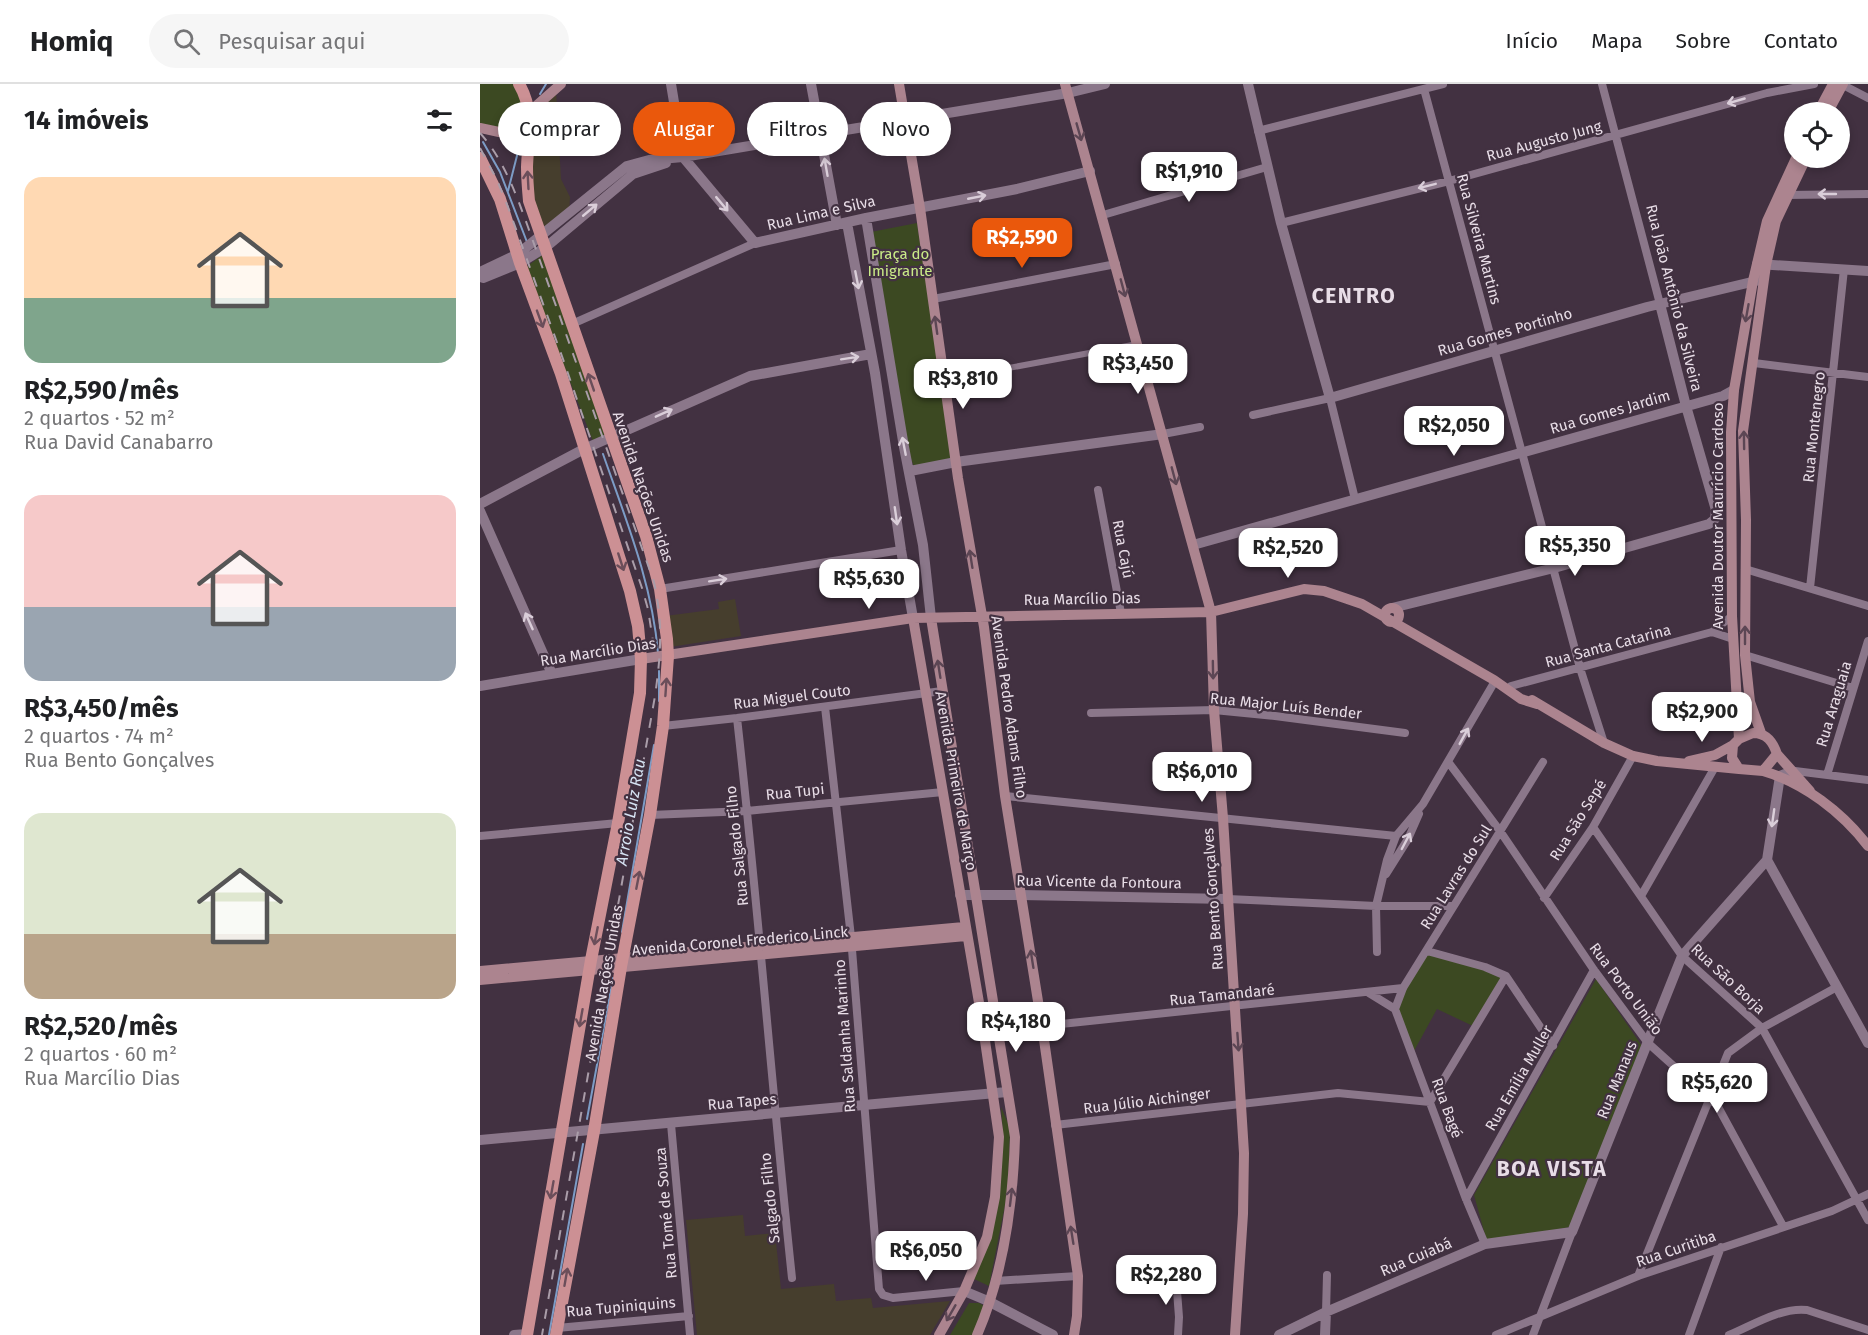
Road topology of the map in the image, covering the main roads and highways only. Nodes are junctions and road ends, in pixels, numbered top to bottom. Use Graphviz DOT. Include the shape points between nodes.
graph roads {
  1 [pos="519,84"];
  2 [pos="561,84"];
  3 [pos="899,84"];
  4 [pos="1840,84"];
  5 [pos="1067,89"];
  6 [pos="527,102"];
  7 [pos="542,102"];
  8 [pos="1826,102"];
  9 [pos="1832,102"];
  10 [pos="480,128"];
  11 [pos="498,132"];
  12 [pos="528,156"];
  13 [pos="480,158"];
  14 [pos="1792,168"];
  15 [pos="1800,168"];
  16 [pos="1783,195"];
  17 [pos="1761,265"];
  18 [pos="1211,612"];
  19 [pos="982,617"];
  20 [pos="913,618"];
  21 [pos="931,618"];
  22 [pos="668,656"];
  23 [pos="641,660"];
  24 [pos="1495,681"];
  25 [pos="1537,704"];
  26 [pos="1761,733"];
  27 [pos="1736,742"];
  28 [pos="1778,754"];
  29 [pos="1680,763"];
  30 [pos="1738,769"];
  31 [pos="1763,771"];
  32 [pos="1814,796"];
  33 [pos="1868,846"];
  34 [pos="965,931"];
  35 [pos="622,962"];
  36 [pos="590,965"];
  37 [pos="480,971"];
  38 [pos="480,980"];
  39 [pos="556,1332"];
  40 [pos="527,1334"];
  41 [pos="939,1335"];
  42 [pos="976,1335"];
  43 [pos="1074,1335"];
  44 [pos="1235,1335"];
  1 -- 6 [label="main road, Avenida Nações Unidas"];
  2 -- 7 [label="main road"];
  19 -- 3 [label="main road, Avenida Pedro Adams Filho, one-way"];
  4 -- 8 [label="main road"];
  4 -- 9 [label="main road"];
  5 -- 18 [label="main road, Rua Bento Gonçalves, one-way"];
  10 -- 11 [label="main road"];
  22 -- 12 [label="main road, Avenida Nações Unidas, one-way" via="660,589 646,536 529,201"];
  13 -- 23 [label="main road, Avenida Nações Unidas, one-way" via="500,199 561,374 630,591"];
  14 -- 16 [label="main road, Avenida Doutor Maurício Cardoso"];
  15 -- 16 [label="main road, Avenida Doutor Maurício Cardoso"];
  16 -- 17 [label="main road, Avenida Doutor Maurício Cardoso"];
  26 -- 17 [label="main road, Avenida Doutor Maurício Cardoso, one-way" via="1750,702 1745,655 1743,431 1764,279"];
  17 -- 27 [label="main road, Avenida Doutor Maurício Cardoso, one-way" via="1753,281 1734,390 1731,432"];
  18 -- 19 [label="main road, Rua Marcílio Dias"];
  18 -- 24 [label="main road, Rua Marcílio Dias" via="1304,590 1324,591 1394,614 1416,636"];
  18 -- 44 [label="main road, Rua Bento Gonçalves, one-way" via="1214,710 1242,1103 1244,1203"];
  19 -- 21 [label="main road, Rua Marcílio Dias"];
  43 -- 19 [label="main road, Avenida Pedro Adams Filho, one-way" via="1078,1276 1005,796"];
  20 -- 21 [label="main road, Rua Marcílio Dias"];
  20 -- 22 [label="main road, Rua Marcílio Dias"];
  20 -- 34 [label="main road, Avenida Primeiro de Março"];
  42 -- 21 [label="main road, Avenida Primeiro de Março, one-way" via="991,1302 1006,1238 1015,1137"];
  22 -- 23 [label="main road, Rua Marcílio Dias"];
  35 -- 22 [label="main road, Avenida Nações Unidas, one-way" via="650,815"];
  23 -- 36 [label="main road, Avenida Nações Unidas, one-way" via="640,693"];
  24 -- 25 [label="main road, Rua Marcílio Dias" via="1521,699"];
  24 -- 25 [label="main road, Rua Marcílio Dias" via="1511,686"];
  25 -- 29 [label="main road, Rua Marcílio Dias" via="1633,756"];
  26 -- 27 [label="main road"];
  26 -- 28 [label="main road" via="1770,739"];
  27 -- 29 [label="main road, Rua Marcílio Dias" via="1715,754"];
  27 -- 30 [label="main road" via="1732,758"];
  28 -- 31 [label="main road"];
  28 -- 32 [label="main road"];
  29 -- 30 [label="main road, Rua Marcílio Dias"];
  30 -- 31 [label="main road"];
  31 -- 32 [label="main road"];
  32 -- 33 [label="main road"];
  34 -- 35 [label="main road, Avenida Coronel Frederico Linck"];
  34 -- 41 [label="main road, Avenida Primeiro de Março, one-way" via="999,1137 998,1162 987,1237 964,1291"];
  35 -- 36 [label="main road, Avenida Coronel Frederico Linck"];
  39 -- 35 [label="main road, Avenida Nações Unidas, one-way"];
  36 -- 37 [label="main road, Avenida Coronel Frederico Linck"];
  36 -- 38 [label="main road, Avenida Coronel Frederico Linck"];
  36 -- 40 [label="main road, Avenida Nações Unidas, one-way"];
}
